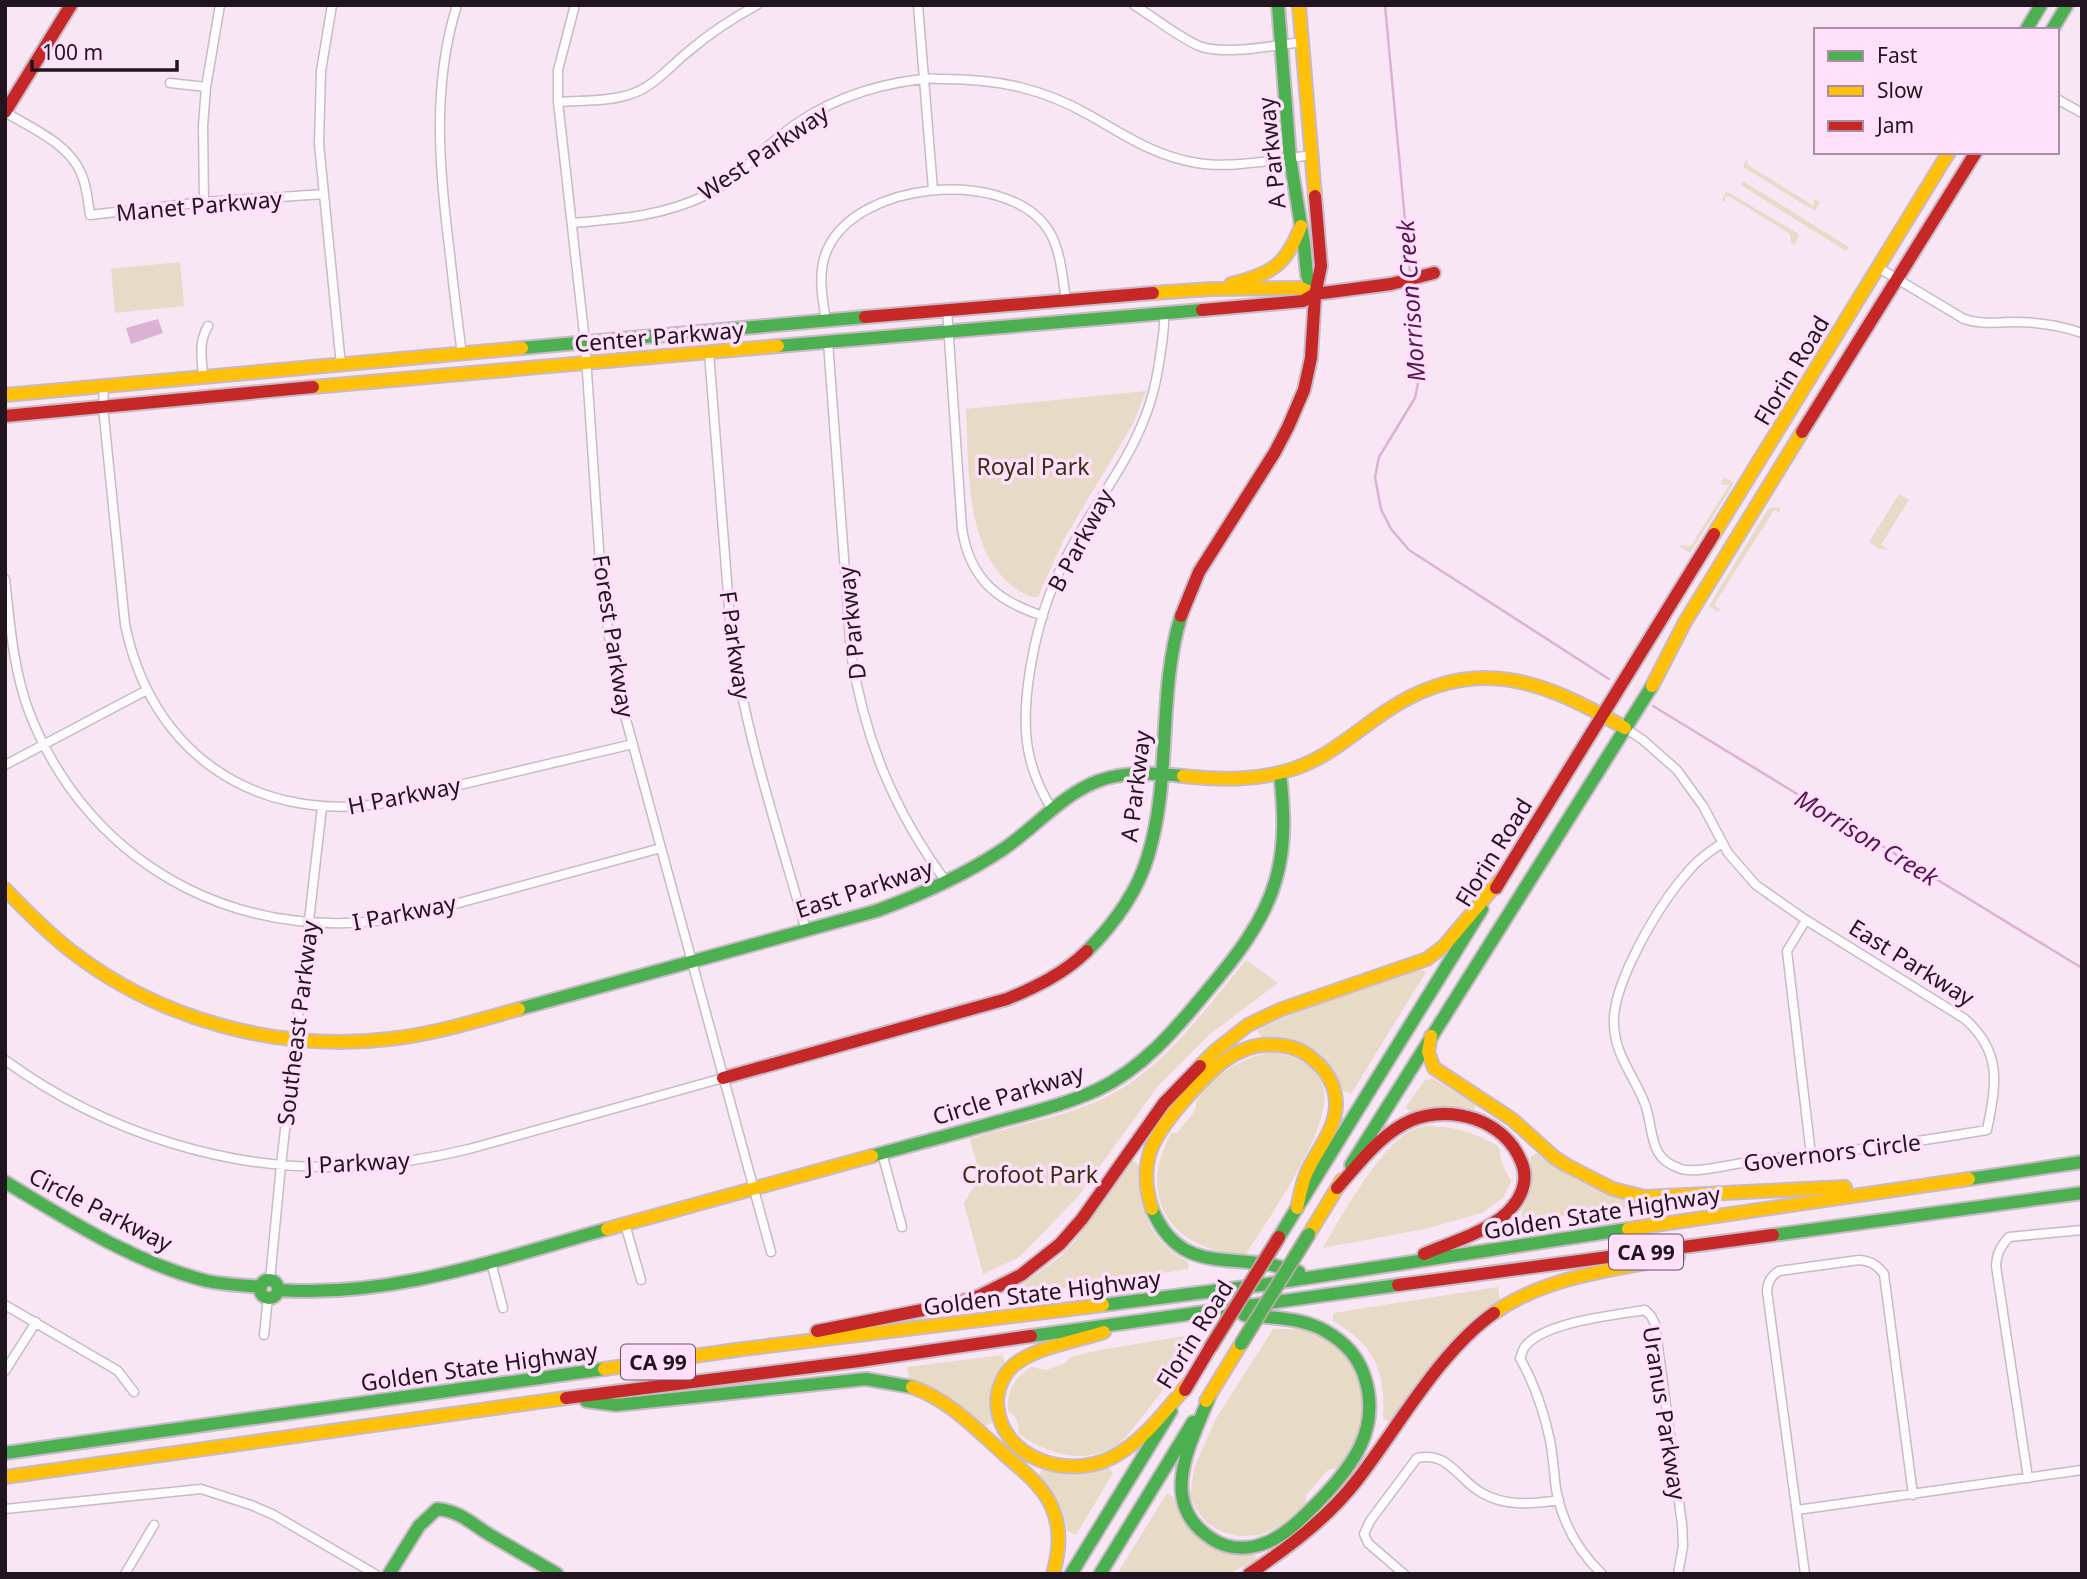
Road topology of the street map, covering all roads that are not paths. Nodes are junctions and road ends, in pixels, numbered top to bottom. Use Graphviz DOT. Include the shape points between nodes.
graph roads {
  1 [pos="71,5"];
  2 [pos="219,5"];
  3 [pos="332,5"];
  4 [pos="457,5"];
  5 [pos="575,5"];
  6 [pos="757,5"];
  7 [pos="918,5"];
  8 [pos="1135,5"];
  9 [pos="1278,5"];
  10 [pos="1300,5"];
  11 [pos="2041,5"];
  12 [pos="2067,5"];
  13 [pos="746,8"];
  14 [pos="2027,28"];
  15 [pos="2053,28"];
  16 [pos="1303,42"];
  17 [pos="1282,44"];
  18 [pos="925,78"];
  19 [pos="170,83"];
  20 [pos="206,87"];
  21 [pos="2059,100"];
  22 [pos="558,102"];
  23 [pos="5,112"];
  24 [pos="2082,113"];
  25 [pos="1948,154"];
  26 [pos="1975,154"];
  27 [pos="1313,155"];
  28 [pos="1290,158"];
  29 [pos="933,190"];
  30 [pos="324,194"];
  31 [pos="204,202"];
  32 [pos="572,223"];
  33 [pos="1300,226"];
  34 [pos="1877,267"];
  35 [pos="1434,273"];
  36 [pos="1898,280"];
  37 [pos="1211,289"];
  38 [pos="1315,294"];
  39 [pos="1066,300"];
  40 [pos="947,309"];
  41 [pos="1164,312"];
  42 [pos="826,321"];
  43 [pos="208,326"];
  44 [pos="948,332"];
  45 [pos="2082,332"];
  46 [pos="585,342"];
  47 [pos="828,342"];
  48 [pos="709,353"];
  49 [pos="462,354"];
  50 [pos="586,362"];
  51 [pos="341,365"];
  52 [pos="203,377"];
  53 [pos="104,386"];
  54 [pos="5,395"];
  55 [pos="103,407"];
  56 [pos="5,416"];
  57 [pos="5,579"];
  58 [pos="1043,616"];
  59 [pos="147,690"];
  60 [pos="1604,715"];
  61 [pos="1625,729"];
  62 [pos="633,744"];
  63 [pos="44,745"];
  64 [pos="5,765"];
  65 [pos="1160,773"];
  66 [pos="1280,774"];
  67 [pos="322,807"];
  68 [pos="1053,811"];
  69 [pos="1722,843"];
  70 [pos="661,848"];
  71 [pos="1500,880"];
  72 [pos="947,883"];
  73 [pos="5,889"];
  74 [pos="1806,920"];
  75 [pos="309,923"];
  76 [pos="806,930"];
  77 [pos="691,962"];
  78 [pos="1431,1036"];
  79 [pos="295,1040"];
  80 [pos="5,1060"];
  81 [pos="723,1078"];
  82 [pos="1987,1130"];
  83 [pos="882,1153"];
  84 [pos="1811,1155"];
  85 [pos="2082,1162"];
  86 [pos="281,1164"];
  87 [pos="5,1182"];
  88 [pos="1945,1182"];
  89 [pos="754,1188"];
  90 [pos="1337,1188"];
  91 [pos="2082,1194"];
  92 [pos="1297,1208"];
  93 [pos="625,1224"];
  94 [pos="902,1227"];
  95 [pos="2082,1230"];
  96 [pos="1795,1232"];
  97 [pos="771,1252"];
  98 [pos="491,1262"];
  99 [pos="1403,1263"];
  100 [pos="1312,1276"];
  101 [pos="641,1280"];
  102 [pos="269,1289"];
  103 [pos="5,1304"];
  104 [pos="503,1308"];
  105 [pos="1210,1311"];
  106 [pos="1142,1320"];
  107 [pos="36,1322"];
  108 [pos="264,1335"];
  109 [pos="743,1349"];
  110 [pos="5,1371"];
  111 [pos="1188,1384"];
  112 [pos="134,1392"];
  113 [pos="1210,1395"];
  114 [pos="563,1398"];
  115 [pos="5,1453"];
  116 [pos="2082,1470"];
  117 [pos="5,1477"];
  118 [pos="2028,1478"];
  119 [pos="1913,1494"];
  120 [pos="1559,1500"];
  121 [pos="5,1509"];
  122 [pos="1797,1510"];
  123 [pos="153,1525"];
  124 [pos="125,1574"];
  125 [pos="375,1574"];
  126 [pos="389,1574"];
  127 [pos="557,1574"];
  128 [pos="1053,1574"];
  129 [pos="1071,1574"];
  130 [pos="1100,1574"];
  131 [pos="1249,1574"];
  132 [pos="1404,1574"];
  133 [pos="1602,1574"];
  134 [pos="1678,1574"];
  135 [pos="1805,1574"];
  1 -- 23 [label="main road"];
  2 -- 20 [label="street"];
  3 -- 30 [label="street" via="319,107"];
  4 -- 49 [label="street" via="441,87 439,157"];
  5 -- 22 [label="street, Forest Parkway" via="558,70"];
  6 -- 13 [label="street"];
  7 -- 18 [label="street"];
  8 -- 17 [label="street" via="1189,41 1208,48"];
  9 -- 17 [label="main road, A Parkway"];
  10 -- 16 [label="main road, A Parkway"];
  11 -- 14 [label="main road"];
  12 -- 15 [label="main road"];
  13 -- 22 [label="street" via="638,92"];
  16 -- 17 [label="street"];
  16 -- 27 [label="main road, A Parkway"];
  17 -- 28 [label="main road, A Parkway"];
  18 -- 28 [label="street, West Parkway" via="1021,87 1063,102 1149,149 1197,163"];
  18 -- 29 [label="street"];
  18 -- 32 [label="street, West Parkway" via="860,92 819,110 705,196 643,216"];
  19 -- 20 [label="street"];
  20 -- 31 [label="street"];
  21 -- 24 [label="street"];
  22 -- 32 [label="street, Forest Parkway"];
  23 -- 31 [label="street, Manet Parkway" via="71,157 82,175 90,215"];
  25 -- 34 [label="main road, Florin Road"];
  26 -- 36 [label="main road, Florin Road"];
  27 -- 28 [label="street, West Parkway"];
  27 -- 38 [label="main road, A Parkway" via="1321,266"];
  28 -- 33 [label="main road, A Parkway"];
  29 -- 39 [label="street" via="989,194 1022,206 1040,219 1056,246"];
  29 -- 42 [label="street" via="876,206 850,221 835,237 822,267"];
  30 -- 31 [label="street, Manet Parkway"];
  30 -- 51 [label="street"];
  32 -- 46 [label="street, Forest Parkway"];
  33 -- 37 [label="main road" via="1294,246 1276,269"];
  33 -- 38 [label="main road, A Parkway" via="1307,275"];
  34 -- 36 [label="street"];
  34 -- 60 [label="main road, Florin Road"];
  35 -- 38 [label="main road, Center Parkway"];
  36 -- 45 [label="street" via="1973,322 2034,323"];
  36 -- 61 [label="main road, Florin Road" via="1694,608"];
  37 -- 38 [label="main road, Center Parkway" via="1301,288"];
  37 -- 39 [label="main road, Center Parkway"];
  38 -- 41 [label="main road, Center Parkway" via="1303,300"];
  38 -- 65 [label="main road, A Parkway" via="1308,380 1300,401 1187,599 1172,650"];
  39 -- 40 [label="main road, Center Parkway"];
  40 -- 42 [label="main road, Center Parkway"];
  40 -- 44 [label="street"];
  41 -- 44 [label="main road, Center Parkway"];
  41 -- 58 [label="street, B Parkway" via="1158,372 1145,418 1068,554"];
  42 -- 46 [label="main road, Center Parkway"];
  43 -- 52 [label="street" via="201,344"];
  44 -- 47 [label="main road, Center Parkway"];
  44 -- 58 [label="street" via="967,552 992,590 1011,604"];
  46 -- 49 [label="main road, Center Parkway"];
  46 -- 50 [label="street, Forest Parkway"];
  47 -- 48 [label="main road, Center Parkway"];
  47 -- 72 [label="street, D Parkway" via="858,695 873,747 898,806"];
  48 -- 50 [label="main road, Center Parkway"];
  48 -- 76 [label="street, F Parkway" via="737,673 751,740"];
  49 -- 51 [label="main road, Center Parkway"];
  50 -- 55 [label="main road, Center Parkway"];
  50 -- 62 [label="street, Forest Parkway" via="601,579"];
  51 -- 52 [label="main road, Center Parkway"];
  52 -- 53 [label="main road, Center Parkway"];
  53 -- 54 [label="main road, Center Parkway"];
  53 -- 55 [label="street, H Parkway"];
  55 -- 56 [label="main road, Center Parkway"];
  55 -- 59 [label="street, H Parkway" via="125,624"];
  57 -- 63 [label="street, I Parkway" via="20,684"];
  58 -- 68 [label="street, B Parkway" via="1030,668 1025,734 1032,771"];
  59 -- 63 [label="street"];
  59 -- 67 [label="street, H Parkway" via="179,737 222,774 282,801"];
  60 -- 61 [label="main road, East Parkway"];
  60 -- 66 [label="main road, East Parkway" via="1535,684 1499,677 1463,679 1409,697 1339,748"];
  60 -- 71 [label="main road, Florin Road"];
  61 -- 69 [label="street, East Parkway" via="1676,770 1703,806"];
  61 -- 78 [label="main road, Florin Road"];
  62 -- 67 [label="street, H Parkway" via="379,804"];
  62 -- 70 [label="street, Forest Parkway"];
  63 -- 64 [label="street"];
  63 -- 75 [label="street, I Parkway" via="69,787 98,822 160,873 232,908"];
  65 -- 66 [label="main road, East Parkway" via="1222,779"];
  65 -- 68 [label="main road, East Parkway" via="1097,782"];
  65 -- 81 [label="main road, A Parkway" via="1155,827 1139,881 1116,920 1067,968 1007,999"];
  66 -- 83 [label="main road, Circle Parkway" via="1284,835 1266,909 1234,960 1156,1049 1134,1068 1080,1097"];
  67 -- 75 [label="street, Southeast Parkway"];
  68 -- 72 [label="main road, East Parkway" via="996,855"];
  69 -- 74 [label="street, East Parkway" via="1756,885"];
  69 -- 84 [label="street, Governors Circle" via="1679,883 1626,971 1613,1022 1618,1047 1645,1103 1654,1143 1662,1159 1672,1165 1694,1170"];
  70 -- 75 [label="street, I Parkway" via="401,918 356,924"];
  70 -- 77 [label="street, Forest Parkway"];
  71 -- 92 [label="main road, Florin Road"];
  71 -- 109 [label="main road" via="1444,946 1427,959 1282,1009 1248,1025 1215,1051 1164,1103 1082,1219 1060,1244 1021,1275 953,1304"];
  72 -- 76 [label="main road, East Parkway" via="896,904"];
  73 -- 79 [label="main road, East Parkway" via="44,929 118,982 209,1023"];
  74 -- 82 [label="street, East Parkway" via="1965,1019 1980,1034 1995,1073"];
  74 -- 84 [label="street" via="1787,951"];
  75 -- 79 [label="street, Southeast Parkway"];
  76 -- 77 [label="main road, East Parkway"];
  77 -- 79 [label="main road, East Parkway" via="418,1035 356,1042"];
  77 -- 81 [label="street, Forest Parkway"];
  78 -- 88 [label="main road" via="1426,1049 1434,1068 1513,1120 1554,1157 1614,1189 1646,1197 1679,1197"];
  78 -- 90 [label="main road, Florin Road"];
  79 -- 86 [label="street, Southeast Parkway"];
  80 -- 86 [label="street, J Parkway" via="68,1100 138,1132 212,1154"];
  81 -- 86 [label="street, J Parkway" via="431,1158 355,1166"];
  81 -- 89 [label="street, Forest Parkway"];
  82 -- 84 [label="street, Governors Circle"];
  83 -- 89 [label="main road, Circle Parkway"];
  83 -- 94 [label="street"];
  85 -- 88 [label="main road, Golden State Highway / CA 99"];
  86 -- 102 [label="street, Southeast Parkway"];
  87 -- 102 [label="main road, Circle Parkway" via="155,1263 208,1282"];
  88 -- 99 [label="main road, Golden State Highway / CA 99"];
  89 -- 93 [label="main road, Circle Parkway"];
  89 -- 97 [label="street, Forest Parkway"];
  90 -- 99 [label="main road" via="1392,1132 1413,1119 1437,1114 1467,1117 1493,1127 1514,1145 1525,1172 1524,1186 1511,1209"];
  90 -- 113 [label="main road, Florin Road, bridge"];
  91 -- 96 [label="main road, Golden State Highway / CA 99"];
  92 -- 100 [label="main road" via="1306,1175 1334,1116 1333,1088 1321,1065 1302,1050 1279,1044 1255,1045 1233,1054 1194,1089 1161,1130 1150,1152 1148,1200 1158,1223 1194,1255"];
  92 -- 111 [label="main road, Florin Road, bridge"];
  93 -- 98 [label="main road, Circle Parkway"];
  93 -- 101 [label="street"];
  95 -- 118 [label="street" via="2009,1237 1997,1254"];
  96 -- 105 [label="main road, Golden State Highway / CA 99"];
  96 -- 131 [label="main road" via="1568,1281 1500,1309 1446,1358 1323,1518"];
  98 -- 102 [label="main road, Circle Parkway" via="365,1290"];
  98 -- 104 [label="street"];
  99 -- 100 [label="main road, Golden State Highway / CA 99"];
  100 -- 109 [label="main road, Golden State Highway / CA 99"];
  102 -- 108 [label="street, Southeast Parkway"];
  103 -- 107 [label="street"];
  105 -- 106 [label="main road, Golden State Highway / CA 99"];
  105 -- 113 [label="main road" via="1321,1328 1358,1360 1372,1406 1358,1453 1333,1487 1303,1518 1269,1543 1249,1548 1227,1546 1208,1537 1193,1523 1183,1504 1185,1462"];
  106 -- 111 [label="main road" via="1025,1357 1012,1367 999,1388 996,1409 1002,1429 1014,1445 1035,1458 1084,1466 1130,1447"];
  106 -- 114 [label="main road, Golden State Highway / CA 99"];
  107 -- 110 [label="street"];
  107 -- 112 [label="street" via="118,1371"];
  109 -- 115 [label="main road, Golden State Highway / CA 99"];
  111 -- 129 [label="main road, Florin Road"];
  113 -- 130 [label="main road, Florin Road"];
  114 -- 117 [label="main road, Golden State Highway / CA 99"];
  114 -- 128 [label="main road" via="617,1405 866,1379 928,1393 956,1409 1032,1480 1049,1502 1059,1527 1059,1555"];
  116 -- 118 [label="street"];
  118 -- 119 [label="street"];
  119 -- 122 [label="street"];
  119 -- 122 [label="street" via="1884,1274 1878,1266 1859,1260 1779,1271 1770,1279 1767,1291"];
  120 -- 132 [label="street" via="1533,1504 1501,1501 1481,1493 1450,1464 1426,1456 1417,1458 1364,1534 1368,1543"];
  120 -- 133 [label="street" via="1572,1535"];
  120 -- 134 [label="street, Uranus Parkway" via="1544,1415 1520,1358 1525,1346 1559,1327 1645,1310 1655,1324 1682,1524"];
  121 -- 125 [label="street" via="201,1489 274,1516"];
  122 -- 135 [label="street"];
  123 -- 124 [label="street"];
  126 -- 127 [label="main road" via="419,1526 438,1509 462,1515"];
}
